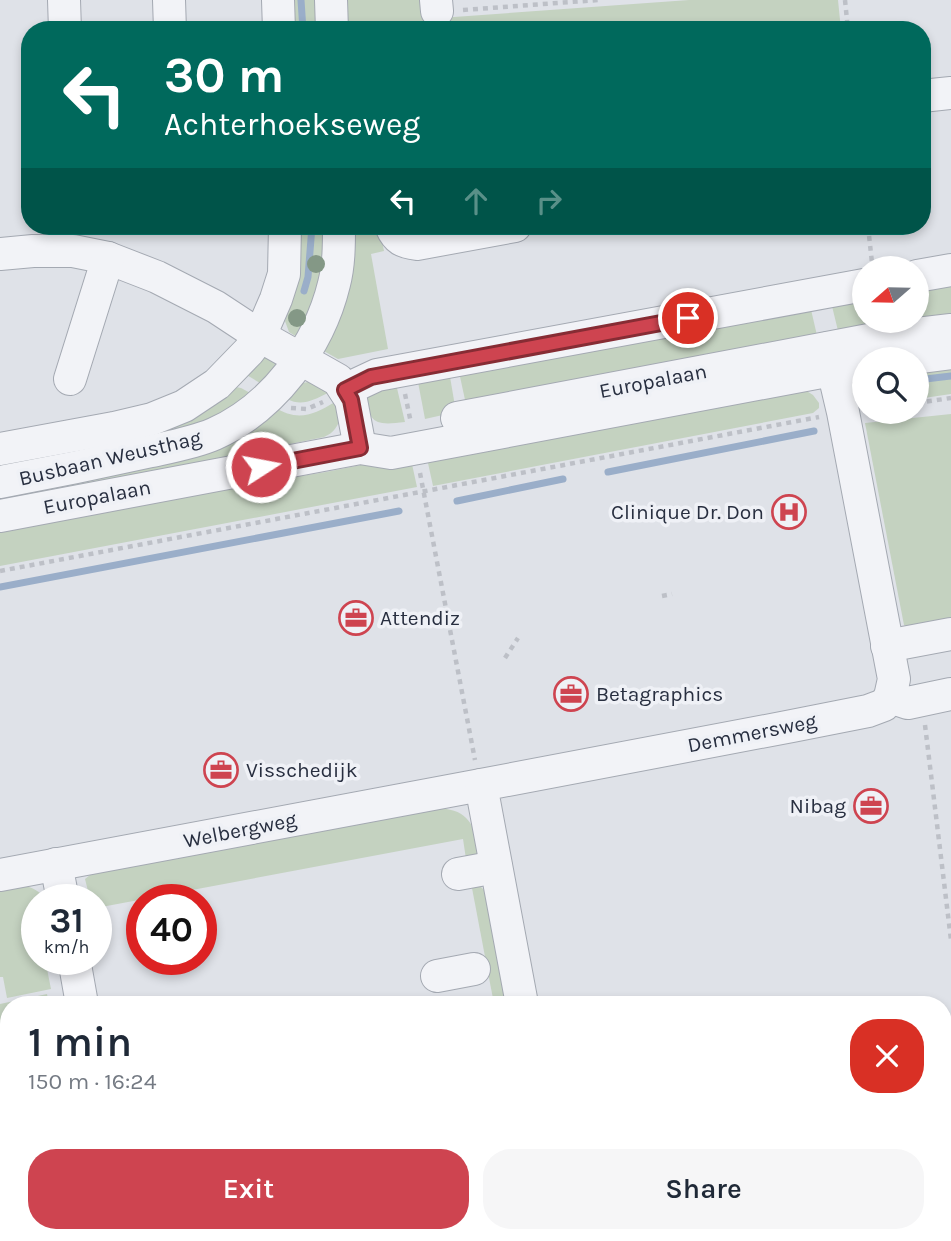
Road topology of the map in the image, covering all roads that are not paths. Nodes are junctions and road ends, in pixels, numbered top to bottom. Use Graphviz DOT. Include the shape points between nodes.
graph roads {
  1 [pos="64,0"];
  2 [pos="169,0"];
  3 [pos="278,0"];
  4 [pos="331,0"];
  5 [pos="65,21"];
  6 [pos="170,21"];
  7 [pos="279,21"];
  8 [pos="332,21"];
  9 [pos="951,93"];
  10 [pos="931,95"];
  11 [pos="285,235"];
  12 [pos="339,235"];
  13 [pos="397,235"];
  14 [pos="466,235"];
  15 [pos="72,239"];
  16 [pos="0,254"];
  17 [pos="108,258"];
  18 [pos="951,270"];
  19 [pos="929,274"];
  20 [pos="852,287"];
  21 [pos="951,330"];
  22 [pos="260,336"];
  23 [pos="951,353"];
  24 [pos="929,356"];
  25 [pos="300,359"];
  26 [pos="831,359"];
  27 [pos="852,362"];
  28 [pos="70,379"];
  29 [pos="345,390"];
  30 [pos="360,448"];
  31 [pos="0,449"];
  32 [pos="92,465"];
  33 [pos="0,482"];
  34 [pos="161,485"];
  35 [pos="0,516"];
  36 [pos="951,634"];
  37 [pos="887,646"];
  38 [pos="951,694"];
  39 [pos="902,699"];
  40 [pos="476,766"];
  41 [pos="56,864"];
  42 [pos="496,867"];
  43 [pos="458,874"];
  44 [pos="0,875"];
  45 [pos="60,884"];
  46 [pos="474,969"];
  47 [pos="77,975"];
  48 [pos="437,976"];
  49 [pos="81,996"];
  50 [pos="520,996"];
  1 -- 5 [label="street"];
  2 -- 6 [label="street"];
  3 -- 7 [label="street"];
  4 -- 8 [label="street"];
  9 -- 10 [label="street"];
  11 -- 22 [label="street" via="284,274"];
  12 -- 25 [label="street, Busbaan Weusthag" via="335,284 324,318"];
  13 -- 14 [label="street" via="404,242 417,244"];
  15 -- 16 [label="street" via="33,251"];
  15 -- 17 [label="street"];
  17 -- 22 [label="street" via="179,287"];
  17 -- 28 [label="street"];
  18 -- 19 [label="street"];
  20 -- 29 [label="street" via="400,371 371,377"];
  21 -- 26 [label="street, Europalaan" via="874,339"];
  22 -- 25 [label="street"];
  22 -- 31 [label="street" via="217,384 184,406 114,428"];
  23 -- 24 [label="street"];
  25 -- 29 [label="street" via="338,380"];
  25 -- 32 [label="street, Busbaan Weusthag" via="264,401 214,435"];
  26 -- 27 [label="street, Europalaan"];
  26 -- 30 [label="street, Europalaan" via="413,437 387,431"];
  26 -- 37 [label="street" via="843,412 841,471"];
  29 -- 30 [label="street"];
  30 -- 34 [label="street, Europalaan"];
  32 -- 33 [label="street, Busbaan Weusthag"];
  32 -- 34 [label="street"];
  34 -- 35 [label="street, Europalaan"];
  36 -- 37 [label="street"];
  37 -- 39 [label="street"];
  38 -- 39 [label="street, Demmersweg"];
  39 -- 40 [label="street, Demmersweg" via="867,710 802,711"];
  40 -- 41 [label="street, Welbergweg"];
  40 -- 42 [label="street"];
  41 -- 44 [label="street, Welbergweg"];
  41 -- 45 [label="street"];
  42 -- 43 [label="street"];
  42 -- 50 [label="street"];
  46 -- 48 [label="street"];
  47 -- 49 [label="street"];
}
